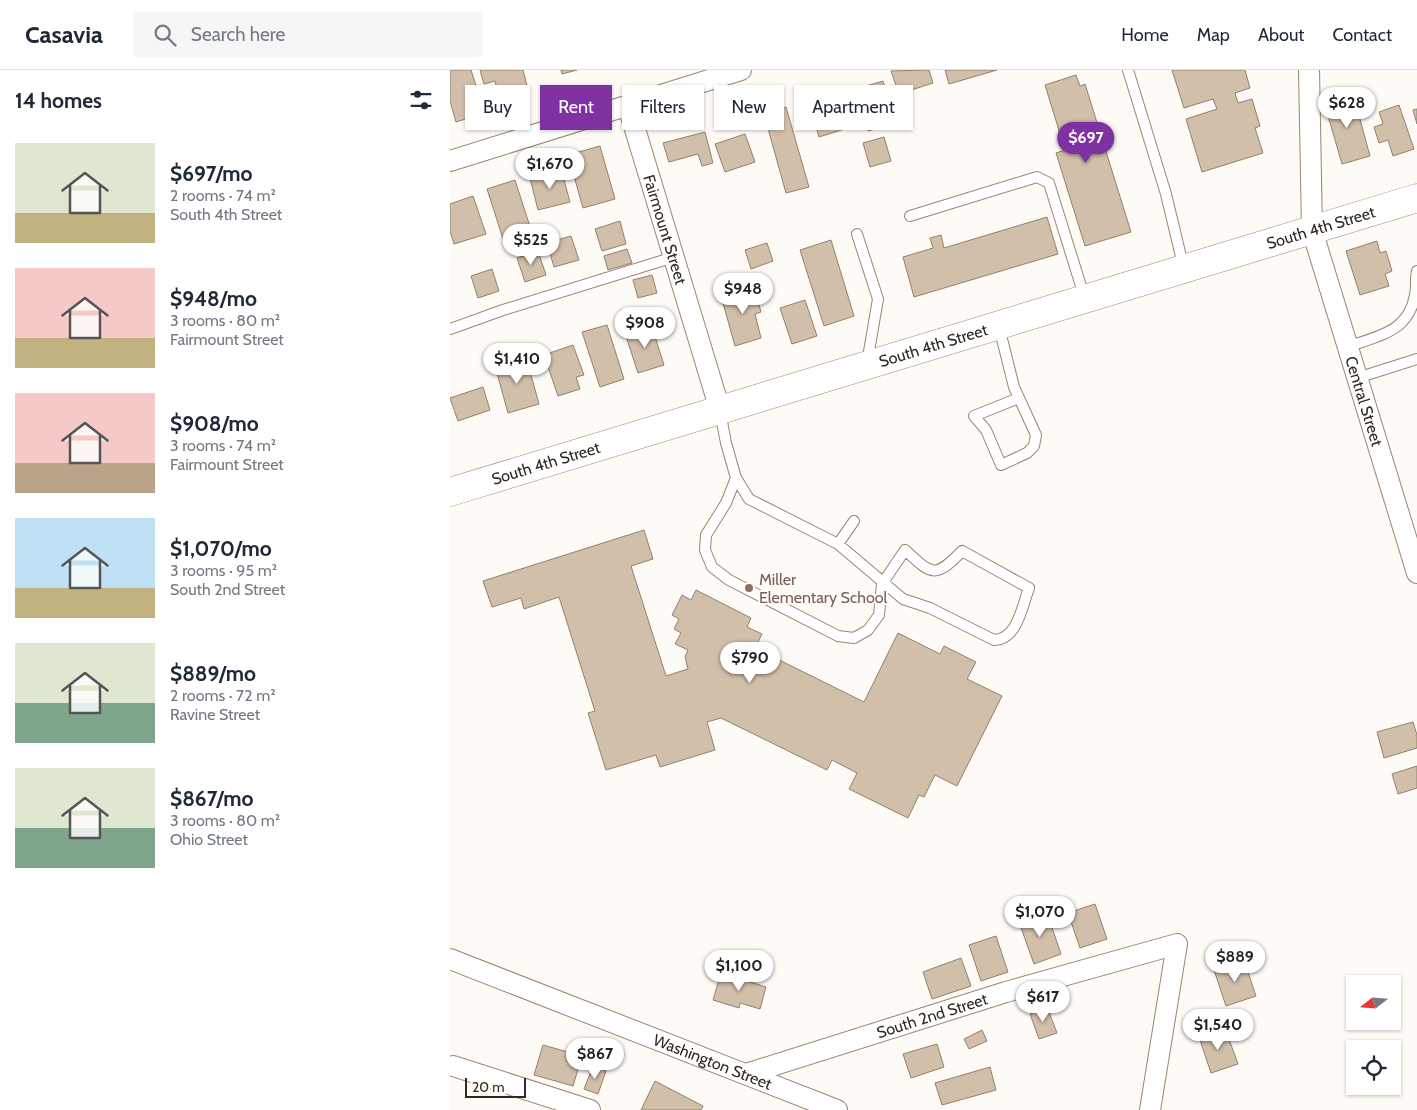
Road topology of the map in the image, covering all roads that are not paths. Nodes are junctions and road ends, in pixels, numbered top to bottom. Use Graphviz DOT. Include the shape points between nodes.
graph roads {
  1 [pos="742,70"];
  2 [pos="1128,70"];
  3 [pos="1309,70"];
  4 [pos="694,85"];
  5 [pos="622,108"];
  6 [pos="635,130"];
  7 [pos="450,161"];
  8 [pos="1417,198"];
  9 [pos="910,216"];
  10 [pos="1312,230"];
  11 [pos="857,234"];
  12 [pos="674,257"];
  13 [pos="1184,269"];
  14 [pos="1417,271"];
  15 [pos="1085,300"];
  16 [pos="998,326"];
  17 [pos="450,329"];
  18 [pos="1347,347"];
  19 [pos="1417,360"];
  20 [pos="867,366"];
  21 [pos="1357,378"];
  22 [pos="1019,398"];
  23 [pos="720,410"];
  24 [pos="736,478"];
  25 [pos="450,492"];
  26 [pos="854,521"];
  27 [pos="1410,525"];
  28 [pos="838,544"];
  29 [pos="1417,573"];
  30 [pos="882,584"];
  31 [pos="450,960"];
  32 [pos="451,1065"];
  33 [pos="746,1074"];
  34 [pos="590,1110"];
  35 [pos="837,1110"];
  36 [pos="1150,1110"];
  1 -- 4 [label="street"];
  2 -- 13 [label="lane" via="1166,194"];
  3 -- 10 [label="street, Central Street"];
  5 -- 7 [label="street"];
  6 -- 12 [label="street, Fairmount Street"];
  8 -- 10 [label="main road, South 4th Street"];
  9 -- 15 [label="lane" via="1037,177 1049,183"];
  10 -- 13 [label="main road, South 4th Street"];
  10 -- 18 [label="street, Central Street"];
  11 -- 20 [label="lane" via="878,299"];
  12 -- 17 [label="lane"];
  12 -- 23 [label="street, Fairmount Street"];
  13 -- 15 [label="main road, South 4th Street"];
  14 -- 18 [label="lane" via="1416,295 1406,320 1393,331"];
  15 -- 16 [label="main road, South 4th Street"];
  16 -- 20 [label="main road, South 4th Street"];
  16 -- 22 [label="lane"];
  18 -- 21 [label="street, Central Street"];
  19 -- 21 [label="lane"];
  20 -- 23 [label="main road, South 4th Street"];
  21 -- 27 [label="street, Central Street"];
  22 -- 22 [label="lane" via="1033,424 1034,446 1001,466 986,430 974,416"];
  23 -- 24 [label="lane"];
  23 -- 25 [label="main road, South 4th Street"];
  24 -- 28 [label="lane" via="749,499"];
  24 -- 30 [label="lane" via="726,503 706,535 705,550 712,567 729,580 838,636 854,638 868,630 879,615"];
  26 -- 28 [label="lane"];
  27 -- 29 [label="street, Central Street"];
  28 -- 30 [label="lane"];
  30 -- 30 [label="lane" via="902,599 930,608 994,640 1003,640 1011,634 1029,588 962,551 945,569 938,571 925,568 905,550"];
  31 -- 33 [label="street, Washington Street"];
  32 -- 34 [label="street"];
  33 -- 35 [label="street, Washington Street"];
  33 -- 36 [label="street, South 2nd Street" via="1006,992 1177,944"];
}
